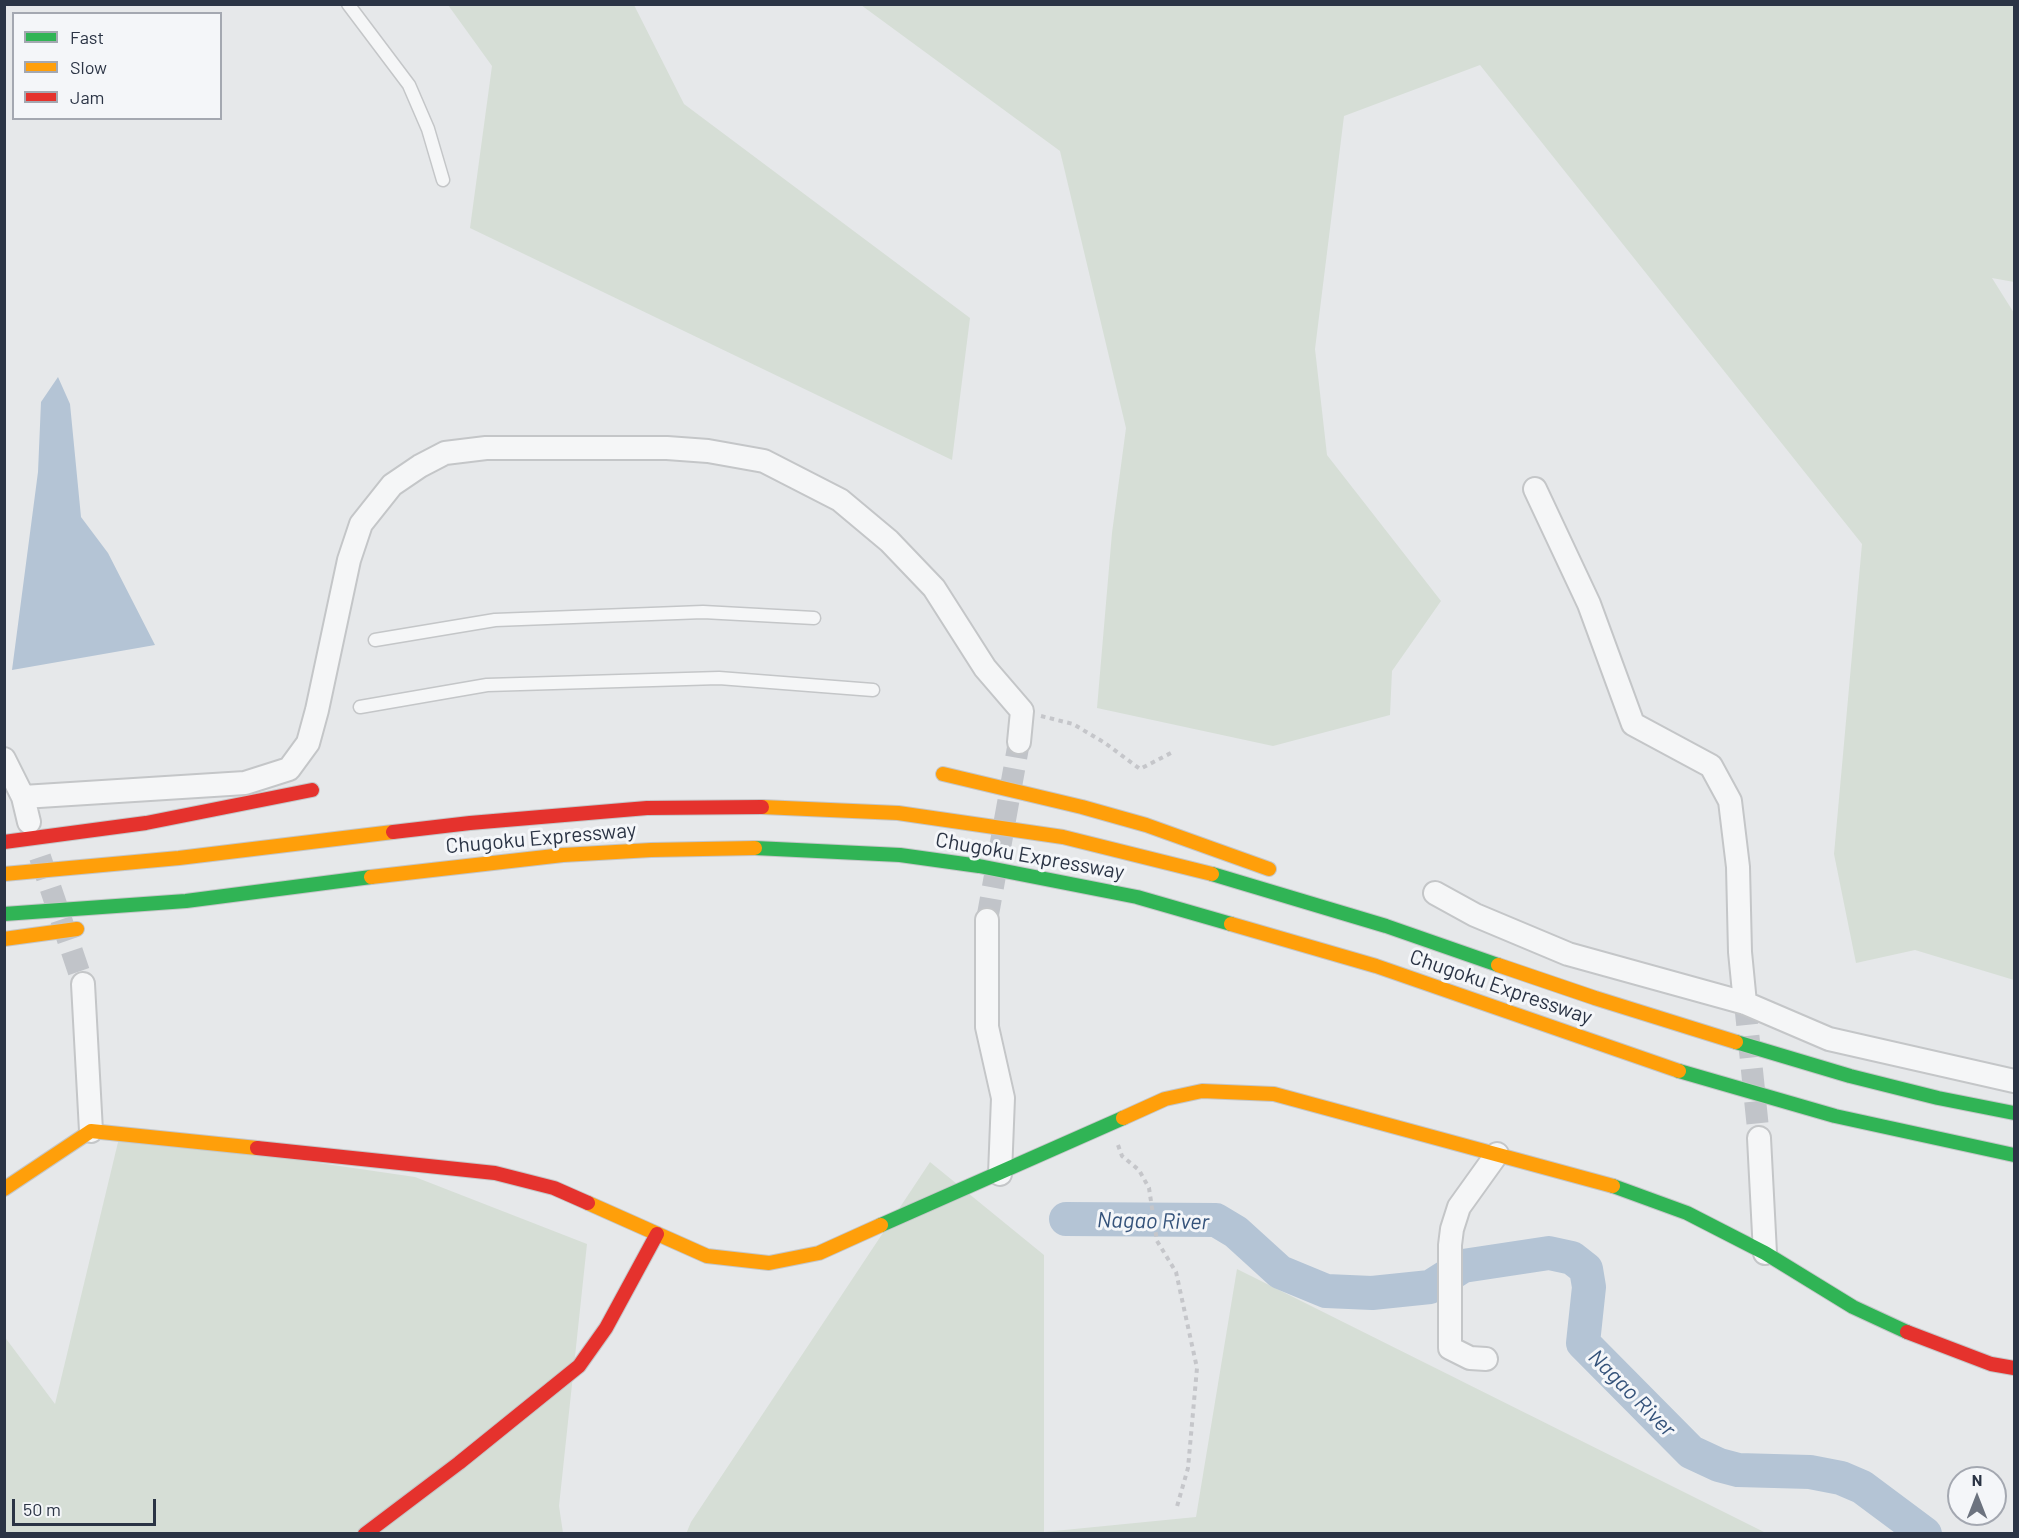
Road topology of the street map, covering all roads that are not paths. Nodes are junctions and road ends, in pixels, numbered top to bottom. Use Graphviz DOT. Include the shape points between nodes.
graph roads {
  1 [pos="348,4"];
  2 [pos="443,180"];
  3 [pos="1535,489"];
  4 [pos="814,618"];
  5 [pos="375,640"];
  6 [pos="873,690"];
  7 [pos="360,707"];
  8 [pos="1019,742"];
  9 [pos="4,759"];
  10 [pos="943,774"];
  11 [pos="312,790"];
  12 [pos="23,797"];
  13 [pos="29,822"];
  14 [pos="4,842"];
  15 [pos="1280,873"];
  16 [pos="4,874"];
  17 [pos="378,876"];
  18 [pos="1435,893"];
  19 [pos="1334,896"];
  20 [pos="4,914"];
  21 [pos="151,918"];
  22 [pos="987,920"];
  23 [pos="95,927"];
  24 [pos="4,939"];
  25 [pos="1474,956"];
  26 [pos="83,984"];
  27 [pos="1745,1003"];
  28 [pos="2014,1081"];
  29 [pos="2014,1113"];
  30 [pos="91,1131"];
  31 [pos="1759,1138"];
  32 [pos="1497,1154"];
  33 [pos="2014,1155"];
  34 [pos="1000,1174"];
  35 [pos="4,1189"];
  36 [pos="657,1234"];
  37 [pos="1765,1253"];
  38 [pos="1486,1359"];
  39 [pos="2014,1368"];
  40 [pos="365,1533"];
  1 -- 2 [label="lane" via="409,85 428,129"];
  3 -- 27 [label="street" via="1589,604 1634,724 1711,766 1730,801 1738,867"];
  4 -- 5 [label="lane" via="703,612 495,620"];
  6 -- 7 [label="lane" via="719,678 498,685"];
  8 -- 12 [label="street" via="1022,711 985,669 934,588 840,500 764,461 708,451 486,448 445,453 420,466 392,485 361,524 349,560 308,743 288,769 245,783"];
  9 -- 12 [label="street"];
  10 -- 15 [label="main road" via="1146,825"];
  11 -- 14 [label="main road" via="146,823"];
  12 -- 13 [label="street"];
  16 -- 25 [label="main road, Chugoku Expressway" via="167,860 563,814 733,806 820,808 898,813 1063,837 1225,877"];
  17 -- 20 [label="main road, Chugoku Expressway" via="186,900"];
  17 -- 21 [label="main road"];
  17 -- 33 [label="main road, Chugoku Expressway" via="563,855 725,848 900,855 979,866 1137,897 1212,917 1376,966 1751,1093 1835,1116"];
  18 -- 27 [label="street" via="1475,915 1568,954"];
  19 -- 25 [label="main road"];
  22 -- 34 [label="street" via="987,1027 1003,1098"];
  23 -- 24 [label="main road"];
  25 -- 29 [label="main road, Chugoku Expressway" via="1798,1061 1938,1098"];
  26 -- 30 [label="street"];
  27 -- 28 [label="street" via="1829,1039"];
  30 -- 35 [label="main road"];
  30 -- 36 [label="main road" via="495,1173 554,1188"];
  31 -- 37 [label="street"];
  32 -- 34 [label="main road" via="1274,1094 1202,1091 1165,1099"];
  32 -- 37 [label="main road" via="1604,1183 1687,1213"];
  32 -- 38 [label="street" via="1459,1207 1450,1245 1450,1348 1470,1358"];
  34 -- 36 [label="main road" via="819,1253 769,1263 706,1256"];
  36 -- 40 [label="main road" via="606,1328 579,1366"];
  37 -- 39 [label="main road" via="1882,1321 1990,1364"];
}
